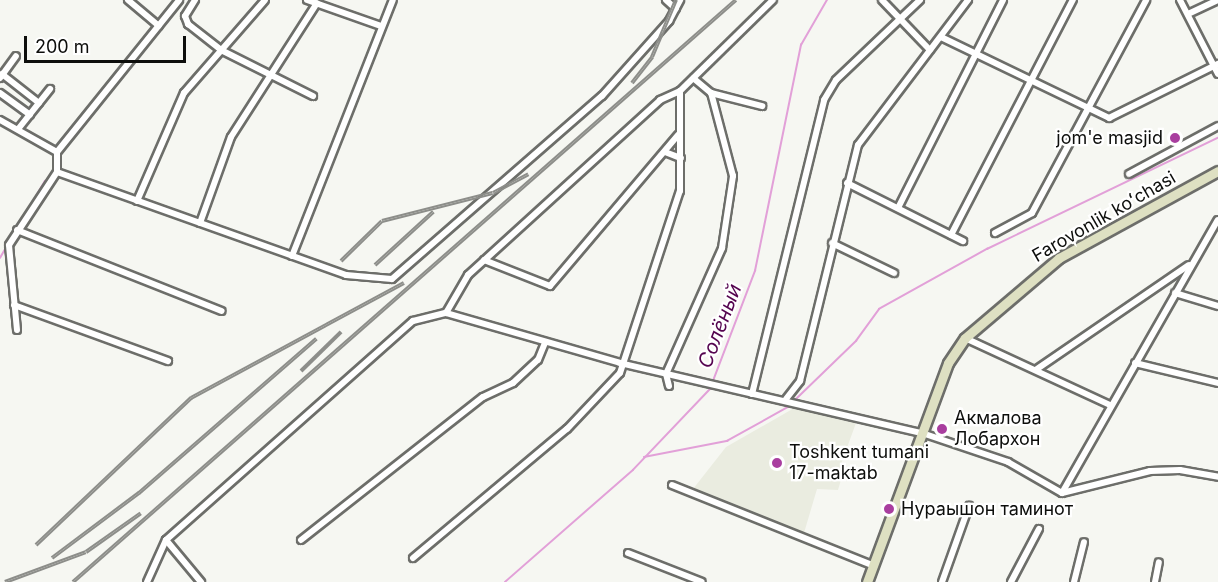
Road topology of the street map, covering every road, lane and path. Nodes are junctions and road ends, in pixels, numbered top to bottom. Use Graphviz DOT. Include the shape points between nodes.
graph roads {
  1 [pos="128,0"];
  2 [pos="179,0"];
  3 [pos="195,0"];
  4 [pos="265,0"];
  5 [pos="307,0"];
  6 [pos="393,0"];
  7 [pos="666,0"];
  8 [pos="680,0"];
  9 [pos="773,0"];
  10 [pos="882,0"];
  11 [pos="920,0"];
  12 [pos="968,0"];
  13 [pos="1003,0"];
  14 [pos="1073,0"];
  15 [pos="1146,0"];
  16 [pos="1180,0"];
  17 [pos="1218,0"];
  18 [pos="317,3"];
  19 [pos="676,9"];
  20 [pos="1188,14"];
  21 [pos="900,19"];
  22 [pos="159,26"];
  23 [pos="381,26"];
  24 [pos="941,37"];
  25 [pos="221,50"];
  26 [pos="930,50"];
  27 [pos="976,54"];
  28 [pos="16,56"];
  29 [pos="1216,65"];
  30 [pos="1218,74"];
  31 [pos="1,76"];
  32 [pos="275,77"];
  33 [pos="693,78"];
  34 [pos="1033,82"];
  35 [pos="50,89"];
  36 [pos="680,91"];
  37 [pos="0,93"];
  38 [pos="711,93"];
  39 [pos="313,96"];
  40 [pos="39,103"];
  41 [pos="762,106"];
  42 [pos="1088,110"];
  43 [pos="30,115"];
  44 [pos="0,120"];
  45 [pos="1218,126"];
  46 [pos="20,128"];
  47 [pos="678,135"];
  48 [pos="57,152"];
  49 [pos="665,152"];
  50 [pos="681,158"];
  51 [pos="1218,171"];
  52 [pos="57,172"];
  53 [pos="1129,174"];
  54 [pos="847,183"];
  55 [pos="137,201"];
  56 [pos="898,208"];
  57 [pos="1218,220"];
  58 [pos="200,223"];
  59 [pos="17,230"];
  60 [pos="995,233"];
  61 [pos="951,235"];
  62 [pos="963,241"];
  63 [pos="832,243"];
  64 [pos="292,256"];
  65 [pos="484,260"];
  66 [pos="1192,263"];
  67 [pos="894,273"];
  68 [pos="1175,293"];
  69 [pos="14,305"];
  70 [pos="1218,306"];
  71 [pos="222,311"];
  72 [pos="446,313"];
  73 [pos="17,330"];
  74 [pos="966,338"];
  75 [pos="545,343"];
  76 [pos="168,361"];
  77 [pos="620,363"];
  78 [pos="1135,363"];
  79 [pos="1037,369"];
  80 [pos="666,374"];
  81 [pos="1218,383"];
  82 [pos="669,386"];
  83 [pos="752,394"];
  84 [pos="789,399"];
  85 [pos="1110,405"];
  86 [pos="922,433"];
  87 [pos="1218,477"];
  88 [pos="672,485"];
  89 [pos="1062,493"];
  90 [pos="969,506"];
  91 [pos="1039,529"];
  92 [pos="166,540"];
  93 [pos="301,540"];
  94 [pos="1084,542"];
  95 [pos="628,553"];
  96 [pos="413,558"];
  97 [pos="1159,562"];
  98 [pos="872,566"];
  99 [pos="147,582"];
  100 [pos="201,582"];
  101 [pos="702,582"];
  102 [pos="867,582"];
  103 [pos="942,582"];
  104 [pos="1011,582"];
  105 [pos="1074,582"];
  106 [pos="1155,582"];
  1 -- 22 [label="street"];
  2 -- 22 [label="street"];
  3 -- 25 [label="street" via="184,18"];
  4 -- 25 [label="street"];
  5 -- 18 [label="street"];
  6 -- 23 [label="street"];
  7 -- 19 [label="street"];
  8 -- 19 [label="street"];
  9 -- 33 [label="street"];
  10 -- 21 [label="street"];
  11 -- 21 [label="street"];
  12 -- 24 [label="street"];
  13 -- 27 [label="street"];
  14 -- 34 [label="street"];
  15 -- 42 [label="street"];
  16 -- 20 [label="street"];
  17 -- 20 [label="street"];
  18 -- 23 [label="street"];
  18 -- 32 [label="street"];
  19 -- 64 [label="street" via="602,96 392,279 346,275"];
  20 -- 29 [label="street"];
  21 -- 26 [label="street"];
  21 -- 83 [label="street" via="836,80 824,100"];
  22 -- 48 [label="street"];
  23 -- 64 [label="street"];
  24 -- 26 [label="street"];
  24 -- 27 [label="street"];
  25 -- 32 [label="street"];
  25 -- 55 [label="street" via="175,108"];
  26 -- 54 [label="street" via="865,134"];
  27 -- 34 [label="street"];
  27 -- 56 [label="street"];
  28 -- 31 [label="street"];
  29 -- 30 [label="street"];
  29 -- 42 [label="street" via="1114,117"];
  31 -- 40 [label="street"];
  32 -- 39 [label="street"];
  32 -- 58 [label="street" via="231,137"];
  33 -- 36 [label="street"];
  33 -- 38 [label="street"];
  34 -- 42 [label="street"];
  34 -- 61 [label="street"];
  35 -- 40 [label="street"];
  36 -- 47 [label="street"];
  36 -- 65 [label="street" via="660,100"];
  37 -- 43 [label="street"];
  38 -- 41 [label="street"];
  38 -- 80 [label="street" via="731,168 729,212 713,271"];
  40 -- 43 [label="street"];
  42 -- 60 [label="street" via="1032,213"];
  43 -- 46 [label="street"];
  44 -- 46 [label="street"];
  45 -- 53 [label="street"];
  46 -- 48 [label="street"];
  47 -- 49 [label="street"];
  47 -- 50 [label="street"];
  48 -- 52 [label="street"];
  49 -- 50 [label="street"];
  49 -- 65 [label="street" via="550,286"];
  50 -- 77 [label="street" via="680,191"];
  51 -- 74 [label="street, Farovonlik koʻchasi" via="1059,258 1003,300"];
  52 -- 55 [label="street"];
  52 -- 59 [label="street"];
  54 -- 56 [label="street"];
  54 -- 63 [label="street"];
  55 -- 58 [label="street"];
  56 -- 61 [label="street"];
  57 -- 66 [label="street"];
  58 -- 64 [label="street"];
  59 -- 69 [label="street" via="9,246"];
  59 -- 71 [label="street"];
  61 -- 62 [label="street"];
  63 -- 67 [label="street"];
  63 -- 84 [label="street" via="800,381"];
  65 -- 72 [label="street" via="463,281"];
  66 -- 68 [label="street"];
  66 -- 79 [label="street"];
  68 -- 70 [label="street"];
  68 -- 78 [label="street"];
  69 -- 73 [label="street"];
  69 -- 76 [label="street"];
  72 -- 75 [label="street"];
  72 -- 92 [label="street" via="413,321"];
  74 -- 79 [label="street"];
  74 -- 86 [label="street, Farovonlik koʻchasi" via="948,363"];
  75 -- 77 [label="street"];
  75 -- 93 [label="street" via="538,360 513,383 483,396"];
  77 -- 80 [label="street"];
  77 -- 96 [label="street" via="610,389"];
  78 -- 81 [label="street"];
  78 -- 85 [label="street"];
  79 -- 85 [label="street"];
  80 -- 82 [label="street"];
  80 -- 83 [label="street"];
  83 -- 84 [label="street"];
  84 -- 86 [label="street"];
  85 -- 89 [label="street"];
  86 -- 89 [label="street" via="1008,462"];
  86 -- 98 [label="street, Farovonlik koʻchasi"];
  87 -- 89 [label="street" via="1180,470 1150,471"];
  88 -- 98 [label="street"];
  90 -- 103 [label="street"];
  91 -- 104 [label="street"];
  92 -- 99 [label="street"];
  92 -- 100 [label="street"];
  94 -- 105 [label="street"];
  95 -- 101 [label="street"];
  97 -- 106 [label="street"];
  98 -- 102 [label="street, Farovonlik koʻchasi"];
}
